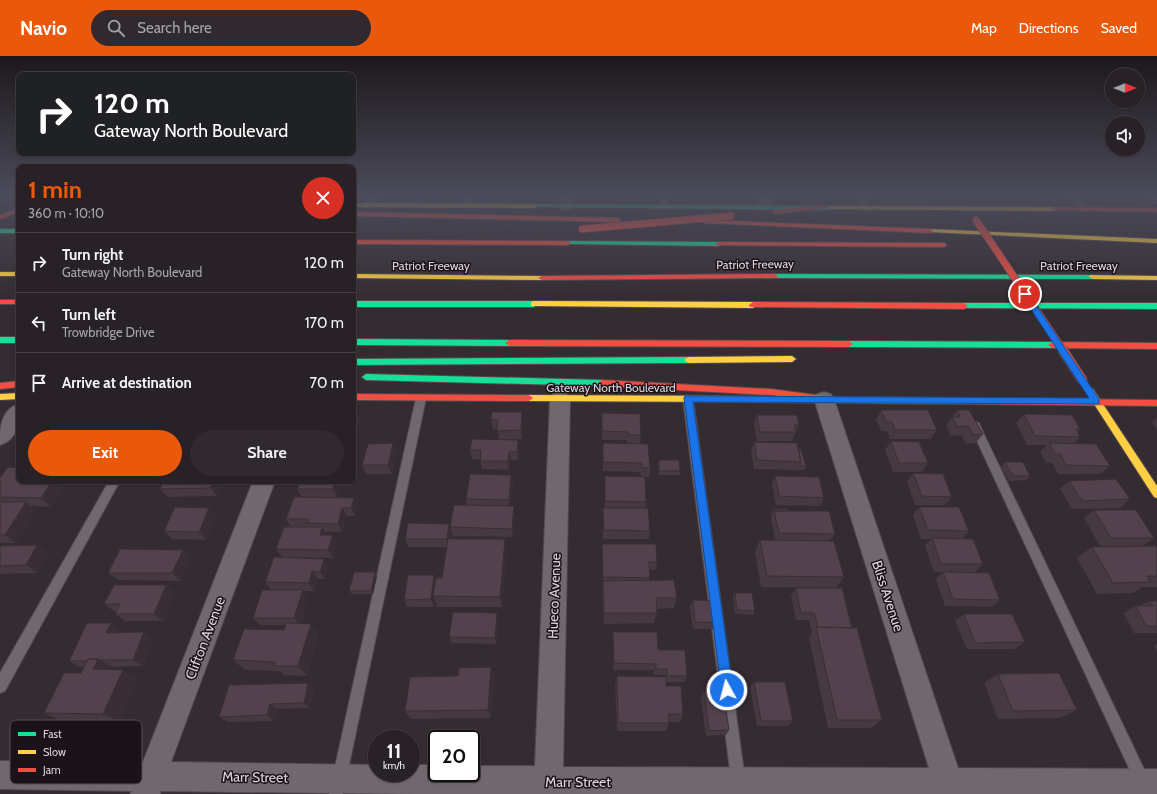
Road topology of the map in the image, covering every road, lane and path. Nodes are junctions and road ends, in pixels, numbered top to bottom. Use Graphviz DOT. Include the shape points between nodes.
graph roads {
  1 [pos="923,230"];
  2 [pos="983,230"];
  3 [pos="16,231"];
  4 [pos="0,232"];
  5 [pos="0,241"];
  6 [pos="16,241"];
  7 [pos="1157,241"];
  8 [pos="356,242"];
  9 [pos="958,246"];
  10 [pos="981,246"];
  11 [pos="1005,246"];
  12 [pos="1076,247"];
  13 [pos="1157,247"];
  14 [pos="0,274"];
  15 [pos="16,274"];
  16 [pos="356,276"];
  17 [pos="1157,278"];
  18 [pos="0,302"];
  19 [pos="16,302"];
  20 [pos="356,304"];
  21 [pos="886,305"];
  22 [pos="1157,306"];
  23 [pos="1149,316"];
  24 [pos="0,340"];
  25 [pos="16,340"];
  26 [pos="356,342"];
  27 [pos="1131,346"];
  28 [pos="1157,346"];
  29 [pos="1112,355"];
  30 [pos="1057,356"];
  31 [pos="1080,356"];
  32 [pos="804,359"];
  33 [pos="356,362"];
  34 [pos="358,377"];
  35 [pos="16,384"];
  36 [pos="0,386"];
  37 [pos="16,396"];
  38 [pos="0,397"];
  39 [pos="356,397"];
  40 [pos="421,398"];
  41 [pos="688,398"];
  42 [pos="824,398"];
  43 [pos="560,399"];
  44 [pos="963,401"];
  45 [pos="1096,401"];
  46 [pos="1157,403"];
  47 [pos="16,415"];
  48 [pos="0,437"];
  49 [pos="113,484"];
  50 [pos="263,484"];
  51 [pos="1157,494"];
  52 [pos="0,686"];
  53 [pos="0,775"];
  54 [pos="10,776"];
  55 [pos="134,784"];
  56 [pos="149,785"];
  57 [pos="337,786"];
  58 [pos="548,788"];
  59 [pos="740,788"];
  60 [pos="1150,788"];
  61 [pos="950,789"];
  1 -- 7 [label="main road"];
  2 -- 45 [label="main road, bridge"];
  3 -- 4 [label="main road"];
  5 -- 6 [label="main road"];
  8 -- 9 [label="main road"];
  10 -- 11 [label="main road"];
  12 -- 13 [label="main road"];
  14 -- 15 [label="main road"];
  16 -- 17 [label="main road, Patriot Freeway" via="578,278 824,275"];
  18 -- 19 [label="main road"];
  20 -- 21 [label="main road"];
  21 -- 22 [label="main road"];
  21 -- 23 [label="main road" via="925,313"];
  24 -- 25 [label="main road"];
  26 -- 27 [label="main road"];
  27 -- 28 [label="main road"];
  27 -- 29 [label="main road"];
  30 -- 31 [label="main road"];
  32 -- 33 [label="main road"];
  34 -- 42 [label="main road" via="583,382 771,392"];
  35 -- 36 [label="main road"];
  37 -- 38 [label="main road"];
  39 -- 40 [label="main road, Gateway North Boulevard"];
  40 -- 43 [label="main road, Gateway North Boulevard"];
  40 -- 57 [label="lane"];
  41 -- 42 [label="main road, Gateway North Boulevard"];
  41 -- 43 [label="main road, Gateway North Boulevard"];
  41 -- 59 [label="lane"];
  42 -- 44 [label="main road, Gateway North Boulevard"];
  42 -- 61 [label="street, Bliss Avenue"];
  43 -- 58 [label="street, Hueco Avenue"];
  44 -- 45 [label="main road, Gateway North Boulevard"];
  44 -- 60 [label="lane"];
  45 -- 46 [label="main road, Gateway North Boulevard"];
  45 -- 51 [label="main road"];
  47 -- 48 [label="street"];
  49 -- 52 [label="lane"];
  50 -- 56 [label="street, Clifton Avenue"];
  53 -- 54 [label="street, Marr Street"];
  55 -- 56 [label="street, Marr Street"];
  56 -- 57 [label="street, Marr Street"];
  57 -- 58 [label="street, Marr Street"];
  58 -- 59 [label="street, Marr Street"];
  59 -- 61 [label="street, Marr Street"];
  60 -- 61 [label="street, Marr Street"];
}
